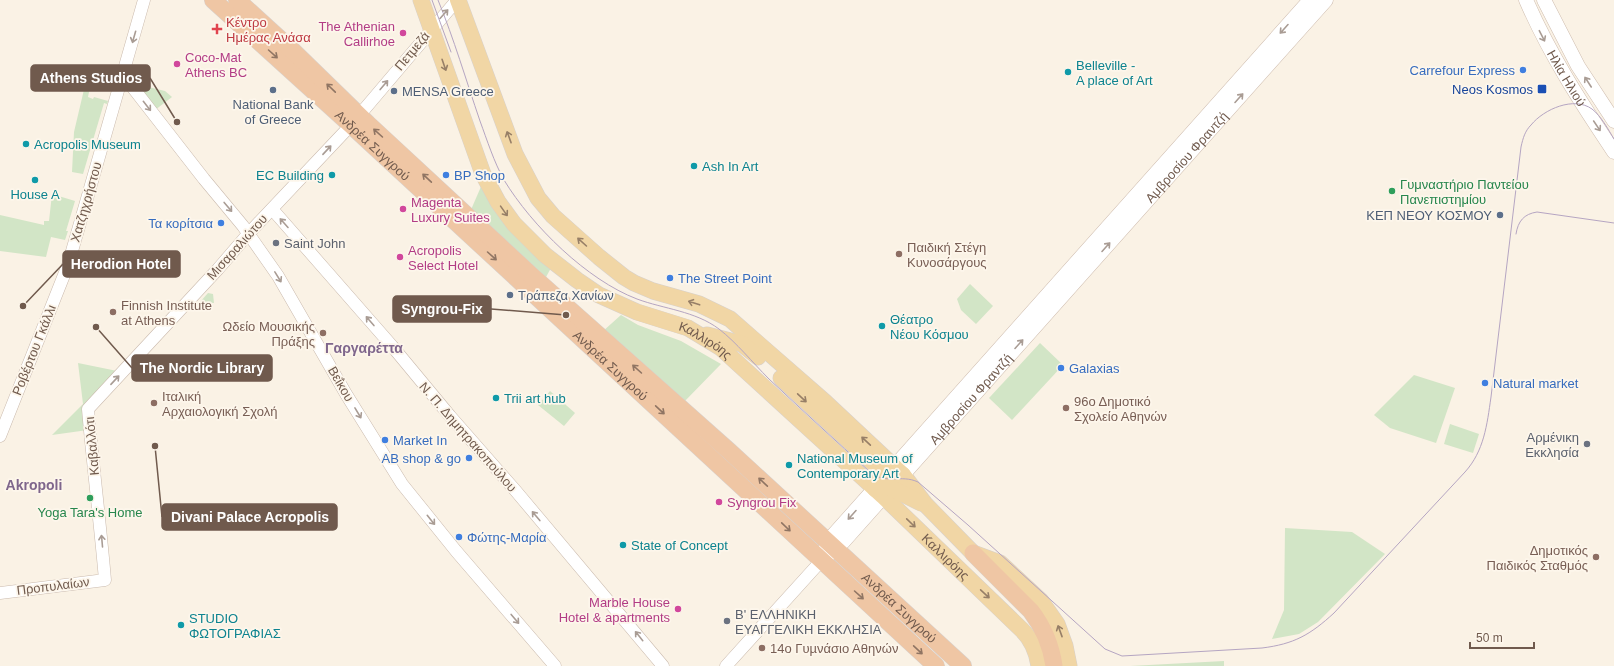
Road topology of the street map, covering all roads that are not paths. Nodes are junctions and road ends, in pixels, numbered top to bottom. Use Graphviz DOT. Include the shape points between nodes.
graph roads {
  1 [pos="144,0"];
  2 [pos="213,0"];
  3 [pos="237,0"];
  4 [pos="421,0"];
  5 [pos="457,0"];
  6 [pos="1310,0"];
  7 [pos="1326,0"];
  8 [pos="1526,0"];
  9 [pos="1544,0"];
  10 [pos="431,28"];
  11 [pos="123,75"];
  12 [pos="355,120"];
  13 [pos="1614,121"];
  14 [pos="1614,152"];
  15 [pos="272,209"];
  16 [pos="248,233"];
  17 [pos="68,265"];
  18 [pos="88,409"];
  19 [pos="0,436"];
  20 [pos="889,482"];
  21 [pos="832,545"];
  22 [pos="973,553"];
  23 [pos="821,561"];
  24 [pos="105,580"];
  25 [pos="0,593"];
  26 [pos="555,666"];
  27 [pos="663,666"];
  28 [pos="726,666"];
  29 [pos="936,666"];
  30 [pos="963,666"];
  31 [pos="1039,666"];
  32 [pos="1054,666"];
  33 [pos="1069,666"];
  1 -- 11 [label="street, Χατζηχρήστου, one-way"];
  2 -- 12 [label="highway, Ανδρέα Συγγρού, one-way"];
  12 -- 3 [label="highway, Ανδρέα Συγγρού, one-way" via="294,52"];
  4 -- 10 [label="main road, Καλλιρόης"];
  10 -- 5 [label="street, Πετμεζά, one-way"];
  20 -- 5 [label="main road, Καλλιρόης, one-way" via="825,402 730,319 699,304 634,283 599,257 553,216 538,198 515,154"];
  6 -- 20 [label="main road, Αμβροσίου Φραντζή, one-way"];
  20 -- 7 [label="main road, Αμβροσίου Φραντζή, one-way"];
  8 -- 14 [label="main road, Ηλία Ηλιού, one-way" via="1554,58"];
  13 -- 9 [label="main road, Ηλία Ηλιού, one-way" via="1578,66"];
  12 -- 10 [label="street, Πετμεζά, one-way"];
  10 -- 20 [label="main road, Καλλιρόης, one-way" via="483,174 498,202 514,224 545,255 599,295 637,312 747,347"];
  11 -- 16 [label="street, Βεΐκου, one-way"];
  11 -- 17 [label="street, Χατζηχρήστου"];
  15 -- 12 [label="street, Πετμεζά, one-way"];
  21 -- 12 [label="highway, Ανδρέα Συγγρού, one-way"];
  12 -- 23 [label="highway, Ανδρέα Συγγρού, one-way" via="538,299"];
  15 -- 16 [label="street, Μισαραλιώτου"];
  27 -- 15 [label="street, Ν. Π. Δημητρακοπούλου, one-way" via="515,490 435,400 392,346"];
  18 -- 16 [label="street, Μισαραλιώτου, one-way" via="218,269"];
  16 -- 26 [label="street, Βεΐκου, one-way" via="278,276 395,475 456,551"];
  17 -- 19 [label="street, Ροβέρτου Γκάλλι"];
  24 -- 18 [label="street, Καβαλλότι, one-way"];
  20 -- 21 [label="main road, Αμβροσίου Φραντζή"];
  20 -- 22 [label="main road, Καλλιρόης" via="924,504"];
  20 -- 31 [label="main road, Καλλιρόης, one-way" via="1022,630 1030,640"];
  21 -- 23 [label="main road, Αμβροσίου Φραντζή"];
  21 -- 30 [label="highway, Ανδρέα Συγγρού"];
  22 -- 32 [label="highway" via="1038,620 1048,641"];
  33 -- 22 [label="main road, Καλλιρόης, one-way" via="1057,624 1041,601 1000,563"];
  23 -- 28 [label="street"];
  23 -- 29 [label="highway, Ανδρέα Συγγρού, one-way"];
  24 -- 25 [label="street, Προπυλαίων"];
}
